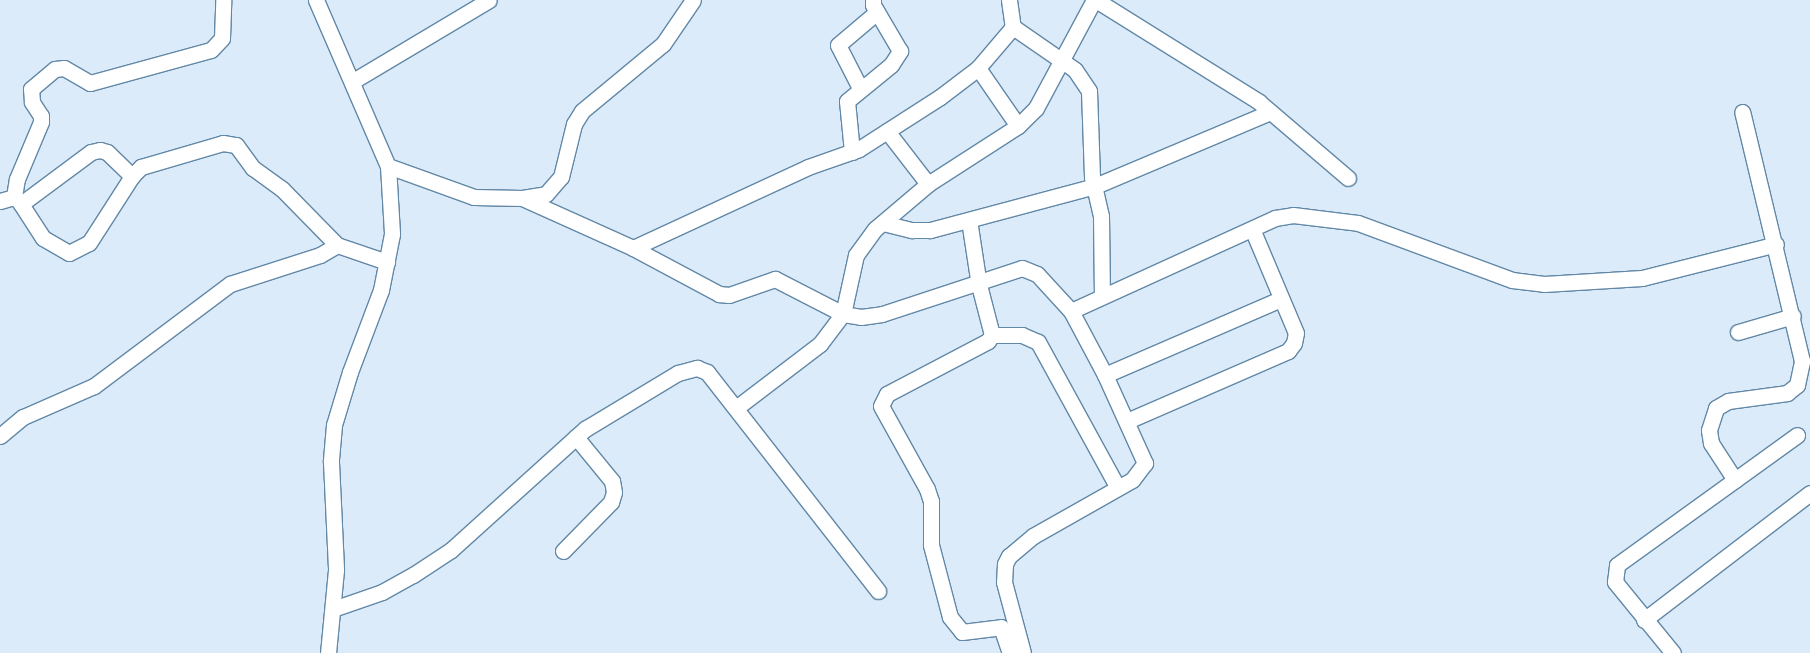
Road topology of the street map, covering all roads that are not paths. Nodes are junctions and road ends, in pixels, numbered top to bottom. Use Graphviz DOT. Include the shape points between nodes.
graph roads {
  1 [pos="223,0"];
  2 [pos="316,0"];
  3 [pos="489,0"];
  4 [pos="693,0"];
  5 [pos="1009,0"];
  6 [pos="1095,0"];
  7 [pos="875,6"];
  8 [pos="1013,27"];
  9 [pos="1059,60"];
  10 [pos="978,68"];
  11 [pos="353,80"];
  12 [pos="860,88"];
  13 [pos="1270,112"];
  14 [pos="1742,112"];
  15 [pos="1018,126"];
  16 [pos="887,131"];
  17 [pos="852,152"];
  18 [pos="388,166"];
  19 [pos="132,176"];
  20 [pos="1348,178"];
  21 [pos="928,184"];
  22 [pos="1095,186"];
  23 [pos="522,198"];
  24 [pos="12,201"];
  25 [pos="969,220"];
  26 [pos="883,222"];
  27 [pos="1252,229"];
  28 [pos="1776,244"];
  29 [pos="337,245"];
  30 [pos="633,248"];
  31 [pos="387,262"];
  32 [pos="979,284"];
  33 [pos="1102,295"];
  34 [pos="1281,299"];
  35 [pos="1071,311"];
  36 [pos="843,314"];
  37 [pos="1793,316"];
  38 [pos="1738,332"];
  39 [pos="992,335"];
  40 [pos="1105,375"];
  41 [pos="736,408"];
  42 [pos="1127,421"];
  43 [pos="1797,435"];
  44 [pos="0,436"];
  45 [pos="576,436"];
  46 [pos="1735,480"];
  47 [pos="1118,488"];
  48 [pos="1810,492"];
  49 [pos="563,551"];
  50 [pos="878,591"];
  51 [pos="333,609"];
  52 [pos="1644,620"];
  53 [pos="328,653"];
  54 [pos="1010,653"];
  55 [pos="1023,653"];
  56 [pos="1673,653"];
  1 -- 24 [label="street" via="222,38 211,50 90,83 64,68 55,69 31,89 32,102 42,116 42,122 17,179"];
  2 -- 11 [label="street"];
  3 -- 11 [label="street"];
  4 -- 23 [label="street" via="663,44 582,111 574,124 556,186 546,194"];
  5 -- 8 [label="street"];
  6 -- 9 [label="street"];
  6 -- 13 [label="street"];
  7 -- 12 [label="street" via="838,45"];
  7 -- 12 [label="street" via="899,46 899,57"];
  8 -- 9 [label="street"];
  8 -- 10 [label="street"];
  9 -- 15 [label="street" via="1036,108"];
  9 -- 22 [label="street" via="1076,70 1089,91 1091,171"];
  10 -- 15 [label="street"];
  10 -- 16 [label="street"];
  11 -- 18 [label="street"];
  12 -- 17 [label="street" via="847,101"];
  13 -- 20 [label="street"];
  13 -- 22 [label="street"];
  14 -- 28 [label="street"];
  15 -- 21 [label="street"];
  16 -- 17 [label="street"];
  16 -- 21 [label="street"];
  17 -- 30 [label="street" via="808,167"];
  18 -- 23 [label="street" via="474,197"];
  18 -- 31 [label="street" via="392,234"];
  19 -- 24 [label="street" via="107,152 100,150"];
  19 -- 24 [label="street" via="89,243 69,253 43,238"];
  19 -- 29 [label="street" via="151,163 223,143 236,145 254,168 282,189"];
  21 -- 26 [label="street"];
  22 -- 25 [label="street"];
  22 -- 33 [label="street" via="1101,216"];
  23 -- 30 [label="street"];
  25 -- 26 [label="street" via="921,231"];
  25 -- 32 [label="street"];
  26 -- 36 [label="street" via="860,245"];
  27 -- 28 [label="street" via="1294,214 1341,219 1512,280 1544,284 1642,278"];
  27 -- 33 [label="street"];
  27 -- 34 [label="street"];
  28 -- 37 [label="street"];
  29 -- 31 [label="street"];
  29 -- 44 [label="street" via="320,255 230,284 94,386 24,417"];
  30 -- 36 [label="street" via="719,294 729,295 775,280"];
  31 -- 51 [label="street" via="381,290 334,425 331,462 336,570"];
  32 -- 35 [label="street" via="1022,268 1032,270"];
  32 -- 36 [label="street" via="882,314 861,317"];
  32 -- 39 [label="street"];
  33 -- 35 [label="street"];
  34 -- 40 [label="street"];
  34 -- 42 [label="street" via="1296,333 1288,351"];
  35 -- 40 [label="street"];
  36 -- 41 [label="street" via="807,357"];
  37 -- 38 [label="street"];
  37 -- 46 [label="street" via="1802,351 1797,385 1787,393 1728,401 1716,408 1711,418 1711,443"];
  39 -- 47 [label="street" via="1022,335 1038,342"];
  39 -- 54 [label="street" via="988,341 887,394 881,406 931,501 931,545 950,617 962,632 1001,627"];
  40 -- 42 [label="street"];
  41 -- 45 [label="street" via="707,372 697,368 678,373"];
  41 -- 50 [label="street"];
  42 -- 47 [label="street" via="1145,463 1132,480"];
  43 -- 46 [label="street"];
  45 -- 49 [label="street" via="612,481 614,492 611,502"];
  45 -- 51 [label="street" via="451,550 382,592"];
  46 -- 52 [label="street" via="1618,565 1615,582"];
  47 -- 55 [label="street" via="1033,536 1009,556 1004,582"];
  48 -- 52 [label="street"];
  51 -- 53 [label="street"];
  52 -- 56 [label="street"];
}
